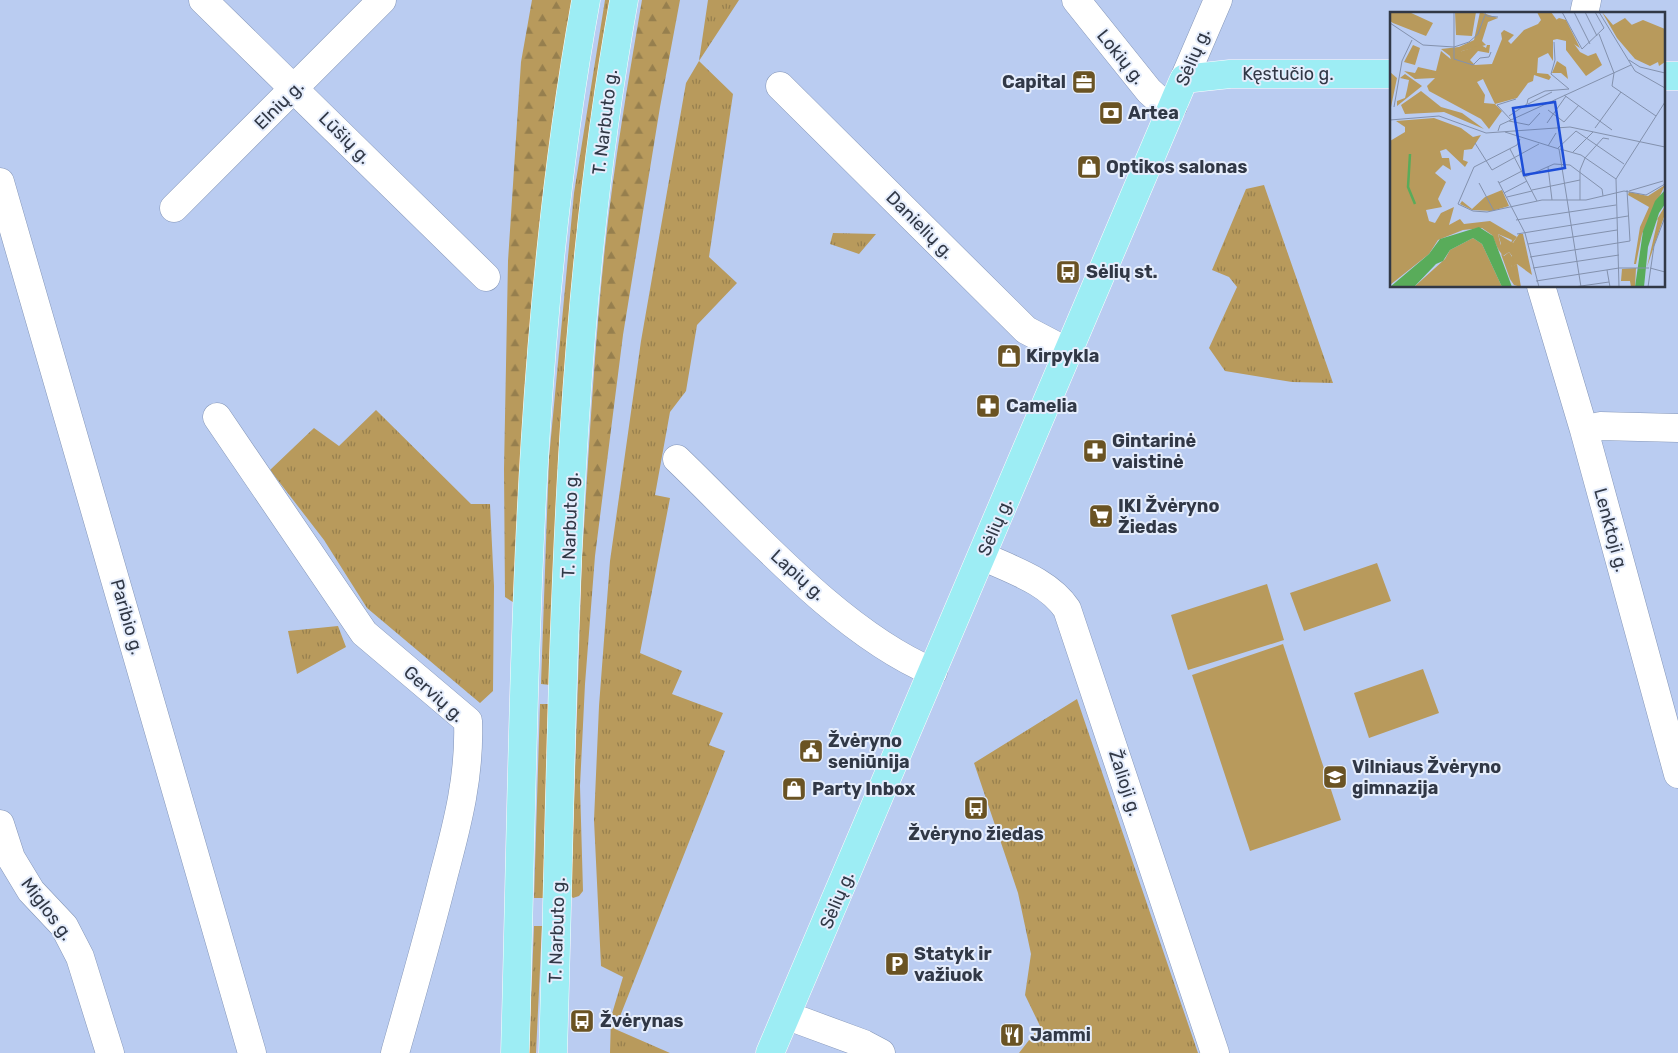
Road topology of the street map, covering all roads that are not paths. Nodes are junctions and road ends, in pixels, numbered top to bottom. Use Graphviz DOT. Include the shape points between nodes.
graph roads {
  1 [pos="202,0"];
  2 [pos="382,0"];
  3 [pos="586,0"];
  4 [pos="624,0"];
  5 [pos="1076,0"];
  6 [pos="1218,0"];
  7 [pos="1390,74"];
  8 [pos="1184,79"];
  9 [pos="780,86"];
  10 [pos="295,88"];
  11 [pos="1173,106"];
  12 [pos="0,182"];
  13 [pos="174,208"];
  14 [pos="486,277"];
  15 [pos="1542,288"];
  16 [pos="1068,352"];
  17 [pos="217,417"];
  18 [pos="1678,428"];
  19 [pos="1584,430"];
  20 [pos="677,459"];
  21 [pos="982,556"];
  22 [pos="933,672"];
  23 [pos="1678,774"];
  24 [pos="0,824"];
  25 [pos="788,1016"];
  26 [pos="110,1053"];
  27 [pos="252,1053"];
  28 [pos="395,1053"];
  29 [pos="515,1053"];
  30 [pos="553,1053"];
  31 [pos="770,1053"];
  32 [pos="881,1053"];
  33 [pos="1215,1053"];
  1 -- 10 [label="street, Lūšių g."];
  2 -- 10 [label="street, Elnių g."];
  3 -- 29 [label="main road" via="554,224 542,343 532,525"];
  4 -- 30 [label="main road, T. Narbuto g." via="612,66 579,346 568,534"];
  5 -- 11 [label="street, Lokių g." via="1149,91 1158,100"];
  6 -- 8 [label="street, Sėlių g."];
  7 -- 8 [label="main road, Kęstučio g." via="1230,74"];
  8 -- 11 [label="main road, Sėlių g."];
  9 -- 16 [label="street, Danielių g." via="1026,330"];
  10 -- 13 [label="street, Elnių g."];
  10 -- 14 [label="street, Lūšių g."];
  11 -- 16 [label="main road, Sėlių g."];
  12 -- 27 [label="street, Paribio g."];
  15 -- 19 [label="street, Lenktoji g."];
  16 -- 21 [label="main road, Sėlių g."];
  17 -- 28 [label="street, Gervių g." via="364,633 468,721 464,796"];
  18 -- 19 [label="street" via="1600,426"];
  19 -- 23 [label="street, Lenktoji g."];
  20 -- 22 [label="street, Lapių g." via="784,564 840,612 909,662"];
  21 -- 22 [label="main road, Sėlių g."];
  21 -- 33 [label="street, Žalioji g." via="1050,590 1066,610"];
  22 -- 25 [label="main road, Sėlių g."];
  24 -- 26 [label="street, Miglos g." via="11,858 31,891 64,926 80,957"];
  25 -- 31 [label="main road, Sėlių g."];
  25 -- 32 [label="street"];
}
